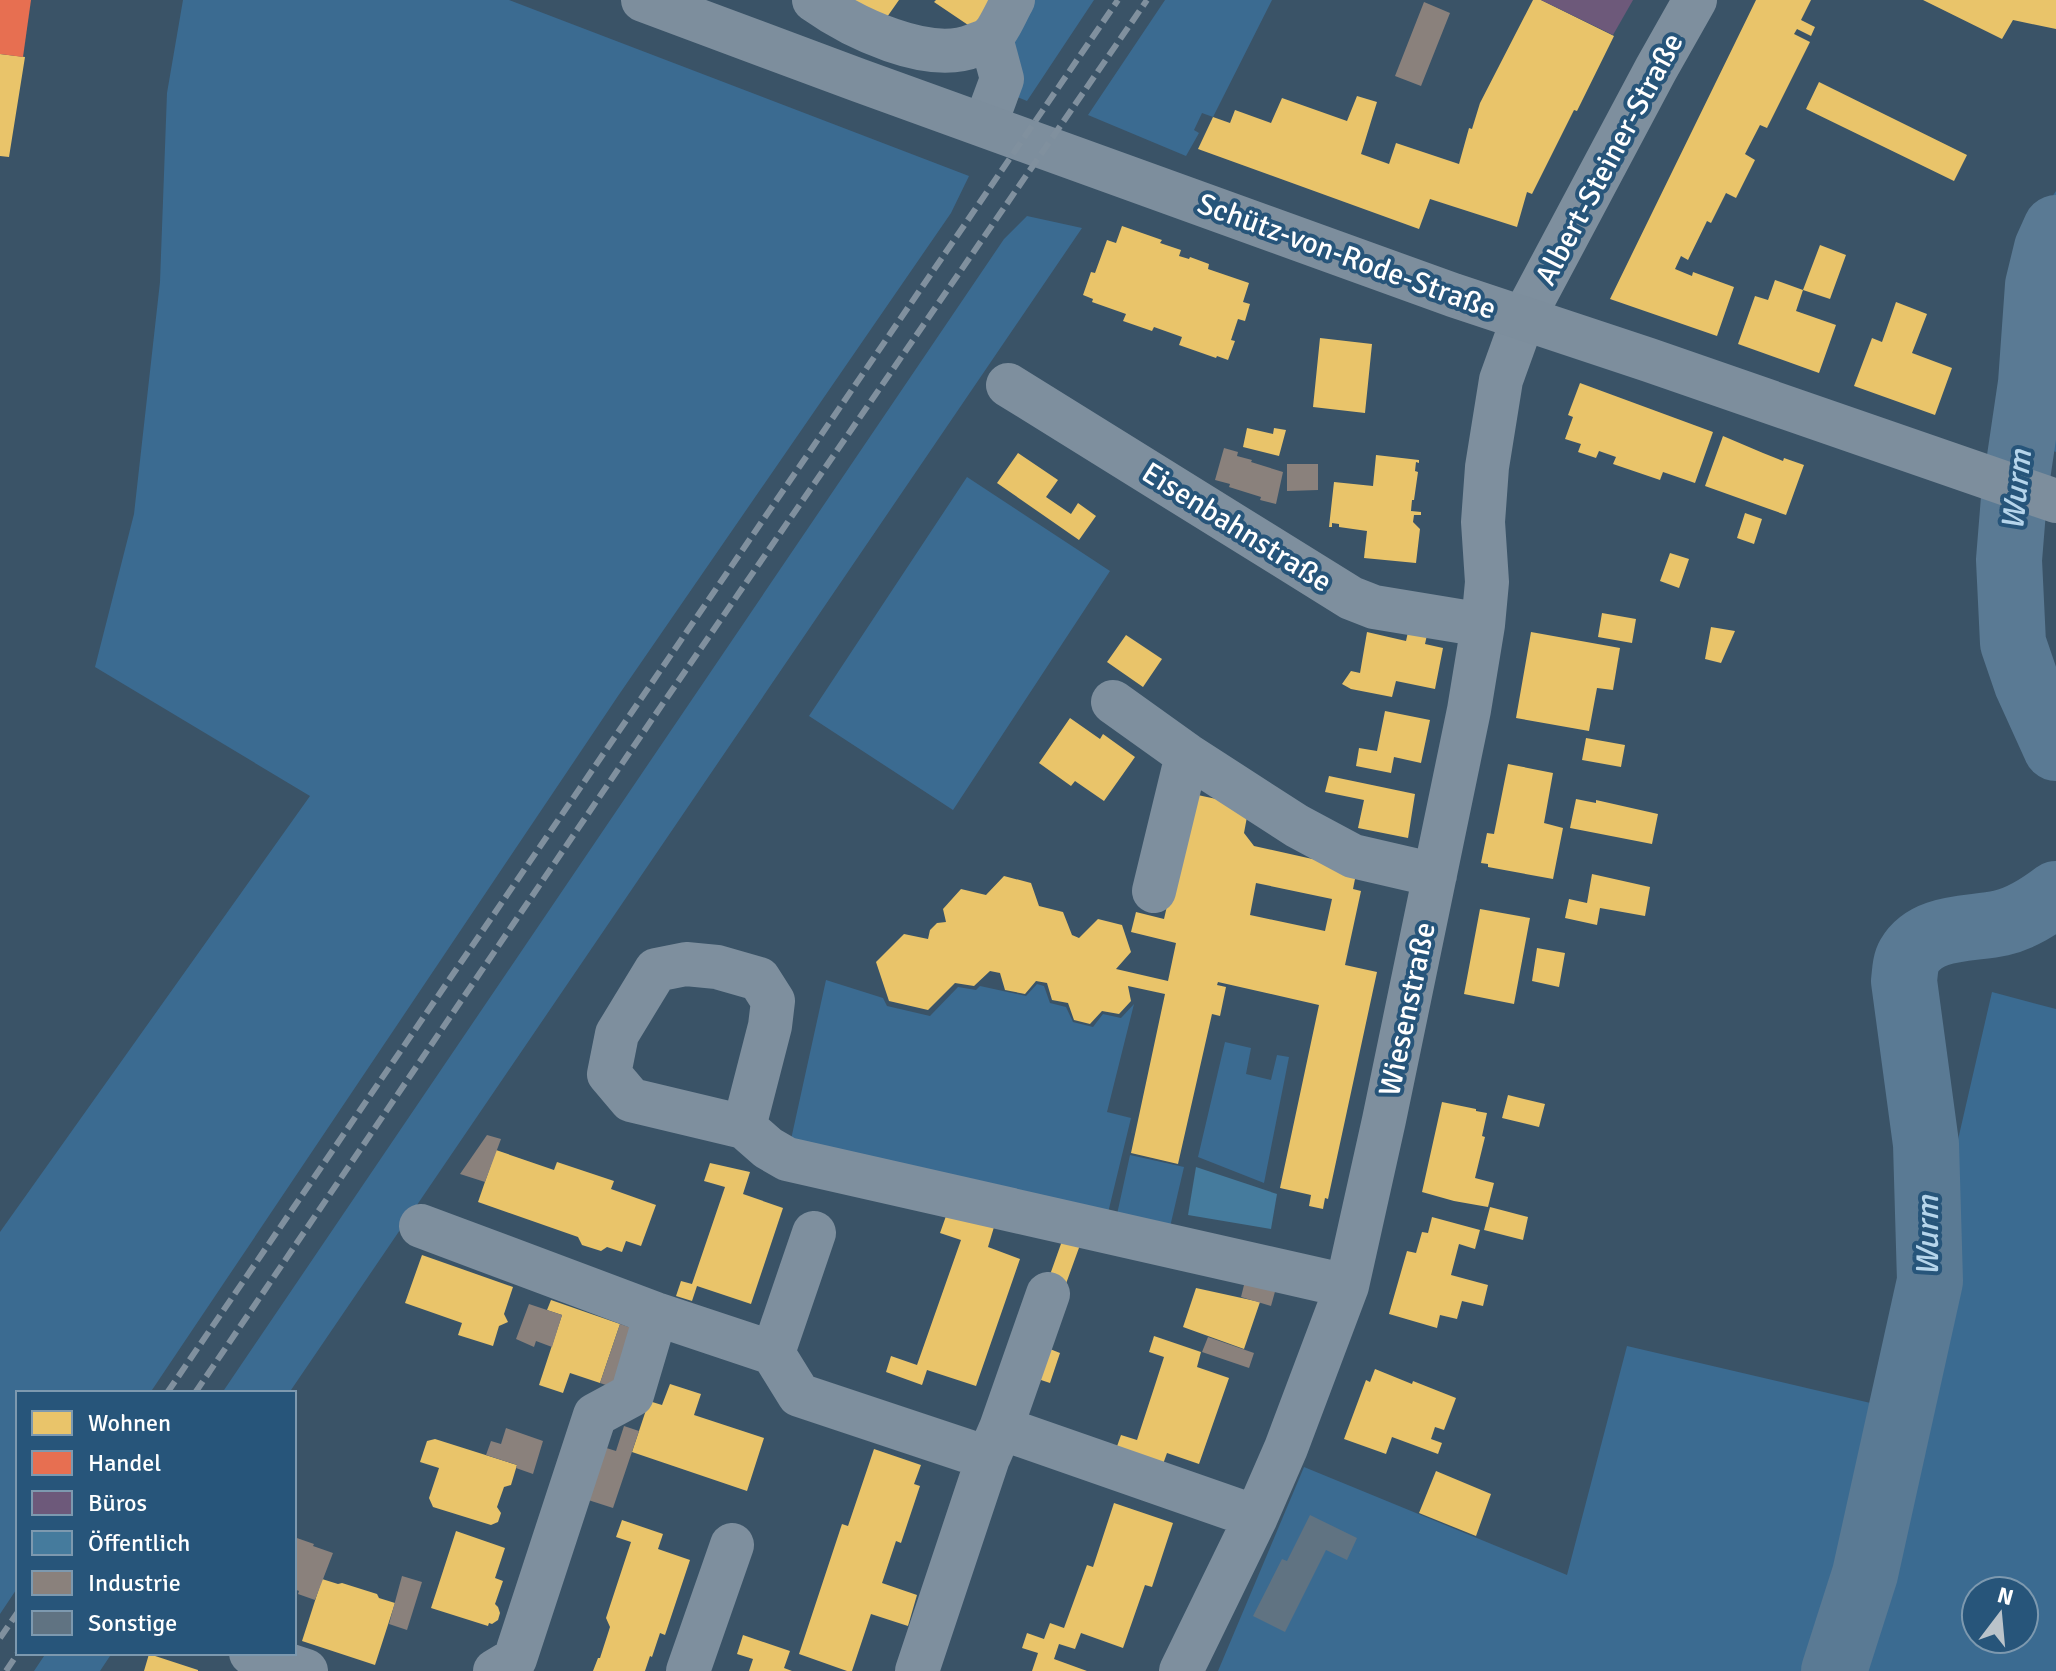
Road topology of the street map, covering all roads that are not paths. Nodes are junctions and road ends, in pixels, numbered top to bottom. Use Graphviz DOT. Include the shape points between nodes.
graph roads {
  1 [pos="643,0"];
  2 [pos="814,0"];
  3 [pos="1013,0"];
  4 [pos="1695,0"];
  5 [pos="991,38"];
  6 [pos="985,125"];
  7 [pos="1523,319"];
  8 [pos="1008,385"];
  9 [pos="2047,498"];
  10 [pos="1483,625"];
  11 [pos="1113,702"];
  12 [pos="1187,755"];
  13 [pos="1435,875"];
  14 [pos="1154,891"];
  15 [pos="744,1127"];
  16 [pos="421,1226"];
  17 [pos="814,1233"];
  18 [pos="1347,1286"];
  19 [pos="1048,1294"];
  20 [pos="656,1314"];
  21 [pos="773,1353"];
  22 [pos="995,1443"];
  23 [pos="1256,1517"];
  24 [pos="732,1545"];
  25 [pos="257,1655"];
  26 [pos="306,1671"];
  27 [pos="495,1671"];
  28 [pos="688,1671"];
  29 [pos="917,1671"];
  30 [pos="1181,1671"];
  1 -- 6 [label="main road, Schütz-von-Rode-Straße"];
  2 -- 5 [label="street" via="875,35 941,52 963,50"];
  3 -- 5 [label="street"];
  4 -- 7 [label="street, Albert-Steiner-Straße"];
  5 -- 6 [label="street" via="1002,79"];
  6 -- 7 [label="main road, Schütz-von-Rode-Straße"];
  7 -- 9 [label="main road, Schütz-von-Rode-Straße"];
  7 -- 10 [label="street, Wiesenstraße" via="1501,380 1487,467"];
  8 -- 10 [label="street, Eisenbahnstraße" via="1351,598 1374,607"];
  10 -- 13 [label="street, Wiesenstraße"];
  11 -- 12 [label="street"];
  12 -- 13 [label="street" via="1353,856"];
  12 -- 14 [label="street"];
  13 -- 18 [label="street, Wiesenstraße"];
  15 -- 18 [label="street" via="787,1159"];
  16 -- 20 [label="street"];
  17 -- 21 [label="street"];
  18 -- 23 [label="street, Wiesenstraße"];
  19 -- 22 [label="street"];
  20 -- 21 [label="street"];
  20 -- 27 [label="street" via="632,1395 595,1415 515,1659"];
  21 -- 22 [label="street" via="799,1395"];
  22 -- 23 [label="street"];
  22 -- 29 [label="street"];
  23 -- 30 [label="street, Wiesenstraße"];
  24 -- 28 [label="street"];
  25 -- 26 [label="street"];
}
